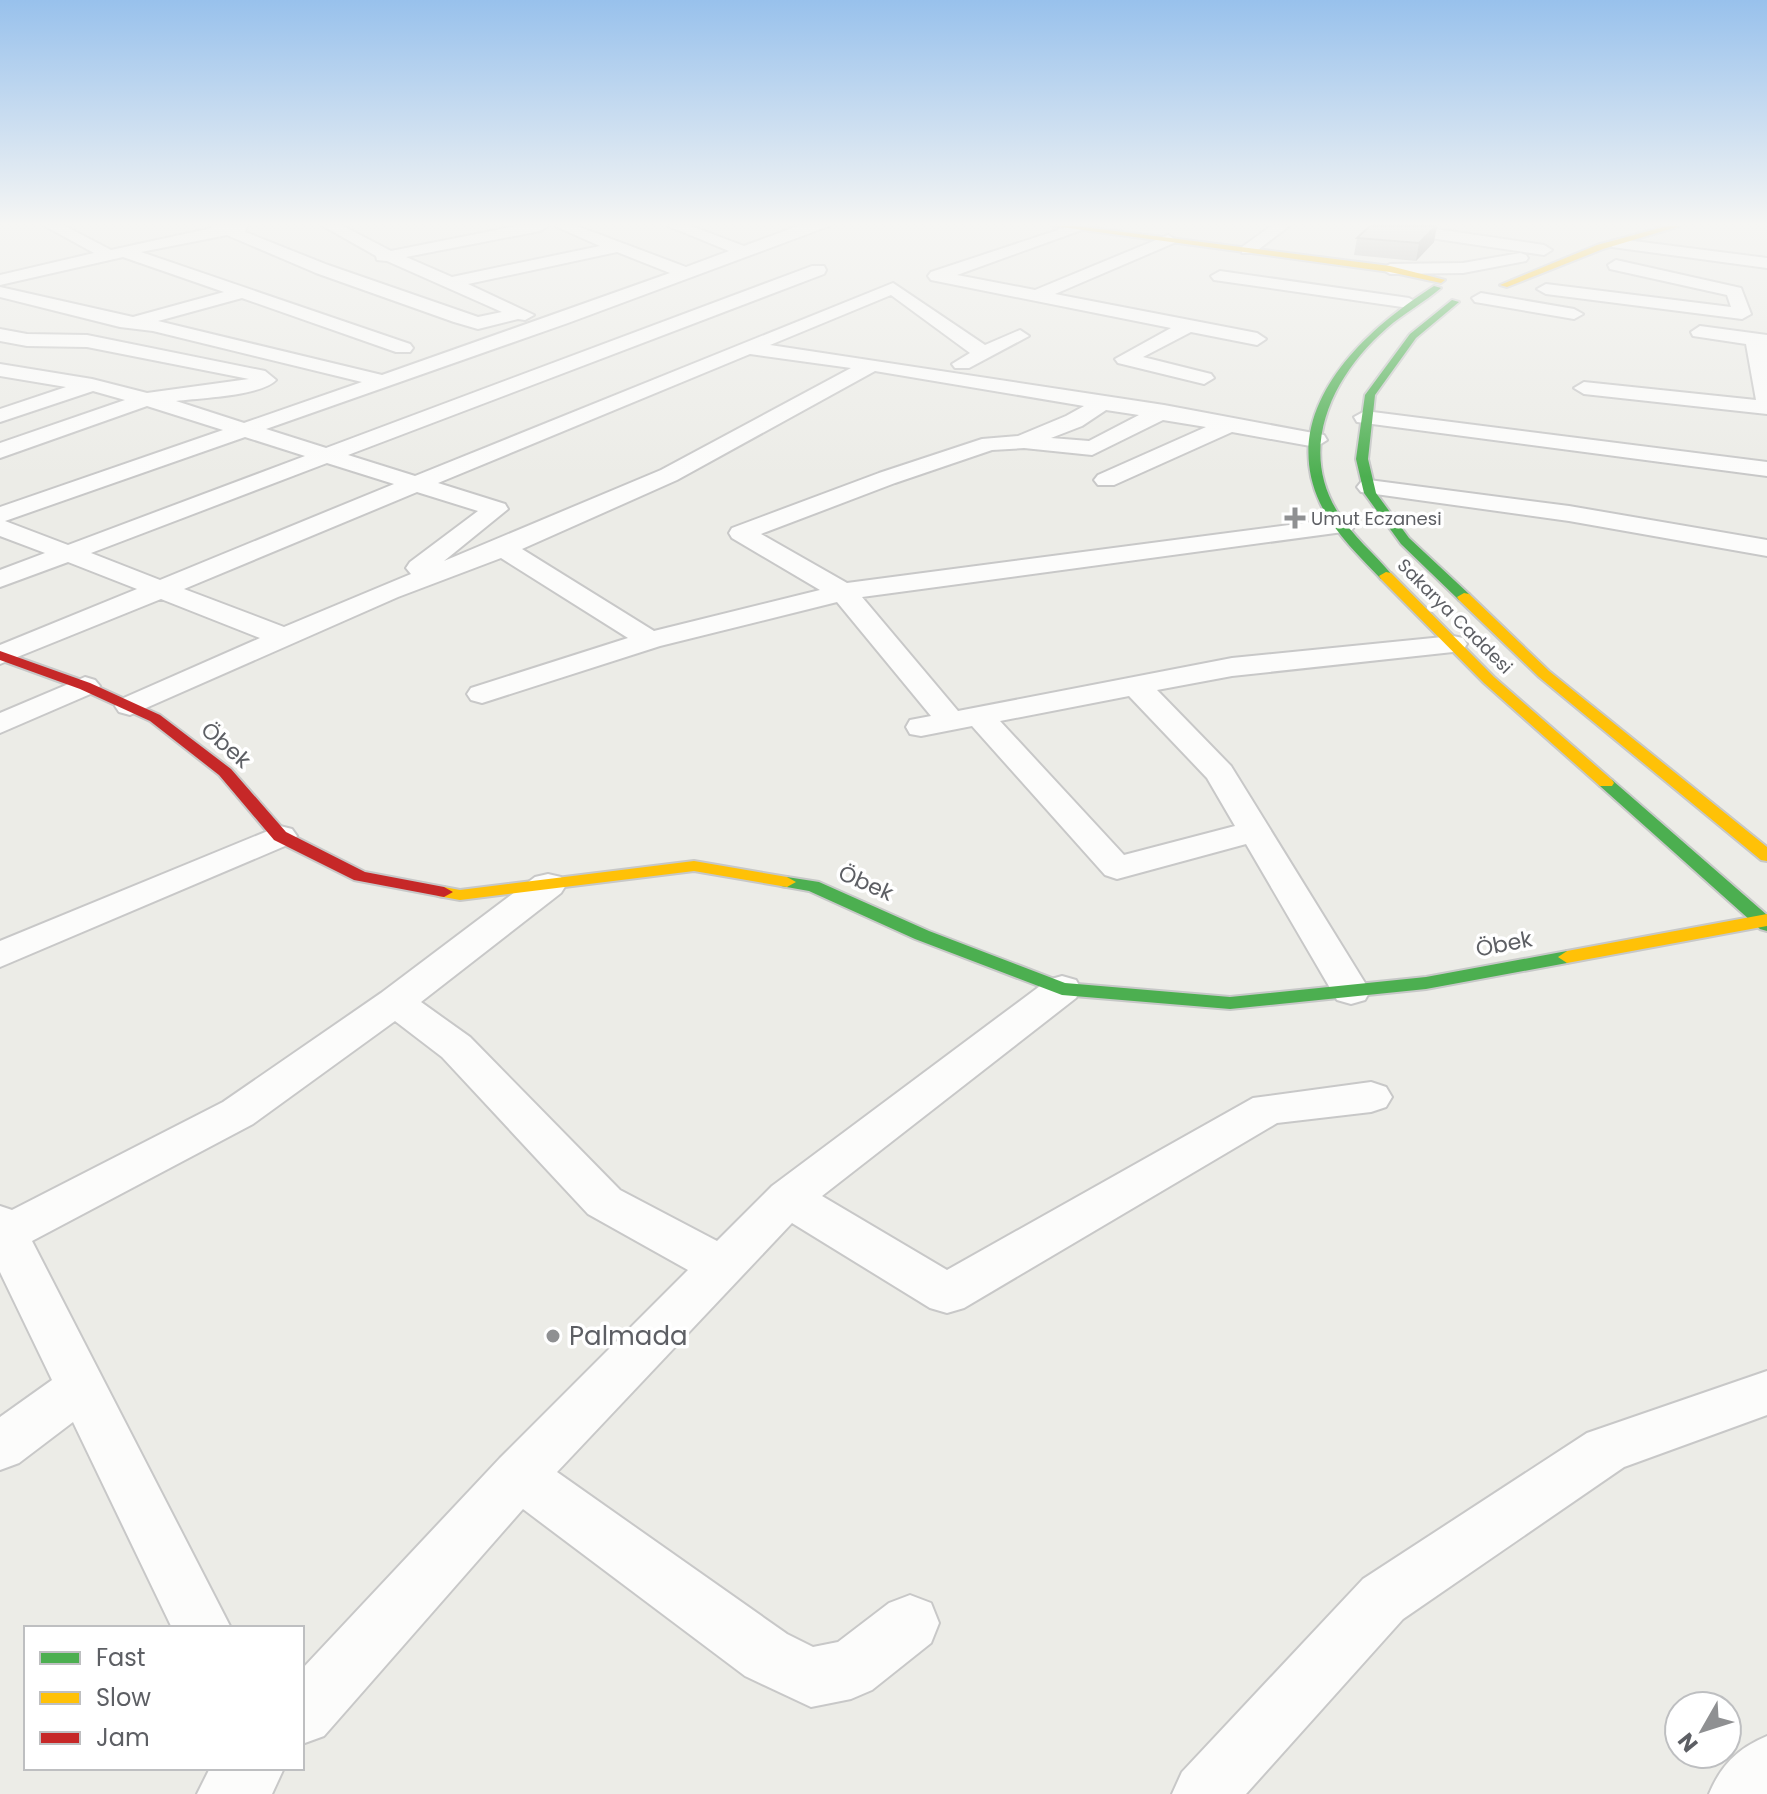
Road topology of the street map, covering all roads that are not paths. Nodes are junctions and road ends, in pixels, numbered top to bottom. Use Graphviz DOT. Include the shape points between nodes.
graph roads {
  1 [pos="77,310"];
  2 [pos="172,310"];
  3 [pos="291,310"];
  4 [pos="439,310"];
  5 [pos="510,310"];
  6 [pos="588,310"];
  7 [pos="714,310"];
  8 [pos="845,310"];
  9 [pos="942,310"];
  10 [pos="1101,310"];
  11 [pos="1400,310"];
  12 [pos="1445,310"];
  13 [pos="1554,310"];
  14 [pos="1561,310"];
  15 [pos="1708,310"];
  16 [pos="1741,310"];
  17 [pos="518,313"];
  18 [pos="1569,313"];
  19 [pos="1742,314"];
  20 [pos="1598,317"];
  21 [pos="1767,317"];
  22 [pos="558,321"];
  23 [pos="134,323"];
  24 [pos="1188,326"];
  25 [pos="1684,330"];
  26 [pos="653,333"];
  27 [pos="0,335"];
  28 [pos="1020,336"];
  29 [pos="1257,339"];
  30 [pos="1761,340"];
  31 [pos="87,341"];
  32 [pos="403,348"];
  33 [pos="748,348"];
  34 [pos="982,352"];
  35 [pos="872,365"];
  36 [pos="1,370"];
  37 [pos="944,375"];
  38 [pos="1204,378"];
  39 [pos="382,381"];
  40 [pos="92,385"];
  41 [pos="1584,388"];
  42 [pos="147,399"];
  43 [pos="1104,402"];
  44 [pos="1767,407"];
  45 [pos="1164,411"];
  46 [pos="0,416"];
  47 [pos="1365,417"];
  48 [pos="1231,424"];
  49 [pos="244,430"];
  50 [pos="1316,440"];
  51 [pos="1021,442"];
  52 [pos="0,451"];
  53 [pos="326,456"];
  54 [pos="1767,469"];
  55 [pos="1106,480"];
  56 [pos="415,484"];
  57 [pos="1369,487"];
  58 [pos="0,515"];
  59 [pos="1343,525"];
  60 [pos="0,527"];
  61 [pos="503,548"];
  62 [pos="1767,548"];
  63 [pos="71,552"];
  64 [pos="0,579"];
  65 [pos="159,589"];
  66 [pos="389,591"];
  67 [pos="843,592"];
  68 [pos="284,637"];
  69 [pos="650,640"];
  70 [pos="1453,644"];
  71 [pos="0,655"];
  72 [pos="1134,684"];
  73 [pos="85,686"];
  74 [pos="482,694"];
  75 [pos="130,706"];
  76 [pos="965,719"];
  77 [pos="0,724"];
  78 [pos="921,727"];
  79 [pos="1256,831"];
  80 [pos="280,836"];
  81 [pos="1767,856"];
  82 [pos="548,885"];
  83 [pos="1765,921"];
  84 [pos="7,943"];
  85 [pos="1062,989"];
  86 [pos="1351,991"];
  87 [pos="395,1002"];
  88 [pos="1371,1097"];
  89 [pos="788,1198"];
  90 [pos="2,1231"];
  91 [pos="722,1266"];
  92 [pos="81,1387"];
  93 [pos="1767,1393"];
  94 [pos="0,1447"];
  95 [pos="519,1475"];
  96 [pos="910,1623"];
  97 [pos="201,1626"];
  98 [pos="304,1712"];
  99 [pos="1767,1767"];
  100 [pos="251,1770"];
  101 [pos="229,1794"];
  102 [pos="1204,1794"];
  103 [pos="1741,1794"];
  1 -- 23 [label="street"];
  2 -- 23 [label="street"];
  3 -- 32 [label="street"];
  4 -- 17 [label="street" via="478,323"];
  5 -- 17 [label="street"];
  6 -- 22 [label="street"];
  7 -- 26 [label="street"];
  8 -- 33 [label="street"];
  9 -- 34 [label="street"];
  10 -- 24 [label="street"];
  11 -- 50 [label="main road, Sakarya Caddesi" via="1374,330 1328,389"];
  12 -- 47 [label="main road, Sakarya Caddesi" via="1413,336 1370,395"];
  13 -- 18 [label="street"];
  14 -- 18 [label="street"];
  15 -- 19 [label="street"];
  16 -- 19 [label="street"];
  17 -- 22 [label="street"];
  18 -- 20 [label="street"];
  19 -- 21 [label="street"];
  22 -- 26 [label="street"];
  22 -- 39 [label="street"];
  23 -- 31 [label="street"];
  23 -- 39 [label="street"];
  24 -- 29 [label="street"];
  24 -- 38 [label="street" via="1125,359"];
  25 -- 30 [label="street"];
  26 -- 33 [label="street"];
  26 -- 53 [label="street"];
  27 -- 31 [label="street"];
  28 -- 34 [label="street"];
  30 -- 44 [label="street"];
  31 -- 42 [label="street" via="266,380"];
  33 -- 35 [label="street"];
  33 -- 56 [label="street"];
  34 -- 37 [label="street"];
  35 -- 37 [label="street"];
  35 -- 61 [label="street" via="669,475"];
  36 -- 40 [label="street"];
  37 -- 43 [label="street"];
  39 -- 49 [label="street"];
  40 -- 42 [label="street"];
  40 -- 46 [label="street"];
  41 -- 44 [label="street"];
  42 -- 49 [label="street"];
  42 -- 52 [label="street"];
  43 -- 45 [label="street"];
  43 -- 51 [label="street" via="1074,421"];
  45 -- 48 [label="street"];
  45 -- 51 [label="street" via="1092,448"];
  47 -- 54 [label="street"];
  47 -- 57 [label="main road, Sakarya Caddesi" via="1362,459"];
  48 -- 50 [label="street"];
  48 -- 55 [label="street"];
  49 -- 53 [label="street"];
  49 -- 58 [label="street"];
  50 -- 59 [label="main road, Sakarya Caddesi" via="1321,492"];
  51 -- 67 [label="street" via="990,444 741,533"];
  53 -- 56 [label="street"];
  53 -- 63 [label="street"];
  56 -- 65 [label="street"];
  56 -- 66 [label="street" via="496,509"];
  57 -- 62 [label="street" via="1604,517"];
  57 -- 81 [label="main road, Sakarya Caddesi" via="1405,541 1544,674"];
  59 -- 67 [label="street"];
  59 -- 70 [label="main road, Sakarya Caddesi"];
  60 -- 63 [label="street"];
  61 -- 66 [label="street"];
  61 -- 69 [label="street"];
  63 -- 64 [label="street"];
  63 -- 65 [label="street"];
  65 -- 68 [label="street"];
  65 -- 71 [label="street"];
  66 -- 68 [label="street"];
  67 -- 69 [label="street"];
  67 -- 76 [label="street"];
  68 -- 75 [label="street"];
  69 -- 74 [label="street"];
  70 -- 72 [label="street" via="1232,667"];
  70 -- 83 [label="main road, Sakarya Caddesi"];
  71 -- 73 [label="main road, Öbek"];
  72 -- 76 [label="street"];
  72 -- 79 [label="street" via="1220,773"];
  73 -- 75 [label="main road, Öbek"];
  73 -- 77 [label="street"];
  75 -- 80 [label="main road, Öbek" via="155,718 225,772"];
  76 -- 78 [label="street"];
  76 -- 79 [label="street" via="1117,868"];
  79 -- 86 [label="street"];
  80 -- 82 [label="main road, Öbek" via="360,876 460,895"];
  80 -- 84 [label="street"];
  82 -- 85 [label="main road, Öbek" via="694,866 813,886"];
  82 -- 87 [label="street"];
  83 -- 86 [label="main road, Öbek" via="1426,983"];
  85 -- 86 [label="main road, Öbek" via="1230,1003"];
  85 -- 89 [label="street"];
  87 -- 90 [label="street" via="238,1113"];
  87 -- 91 [label="street" via="456,1047 604,1202"];
  88 -- 89 [label="street" via="1268,1109 947,1294"];
  89 -- 91 [label="street"];
  90 -- 92 [label="street"];
  91 -- 95 [label="street"];
  92 -- 94 [label="street"];
  92 -- 97 [label="street"];
  93 -- 102 [label="street" via="1606,1450 1383,1599"];
  95 -- 96 [label="street" via="766,1655 811,1677 851,1669"];
  95 -- 98 [label="street"];
  99 -- 103 [label="street"];
  100 -- 101 [label="street"];
}
